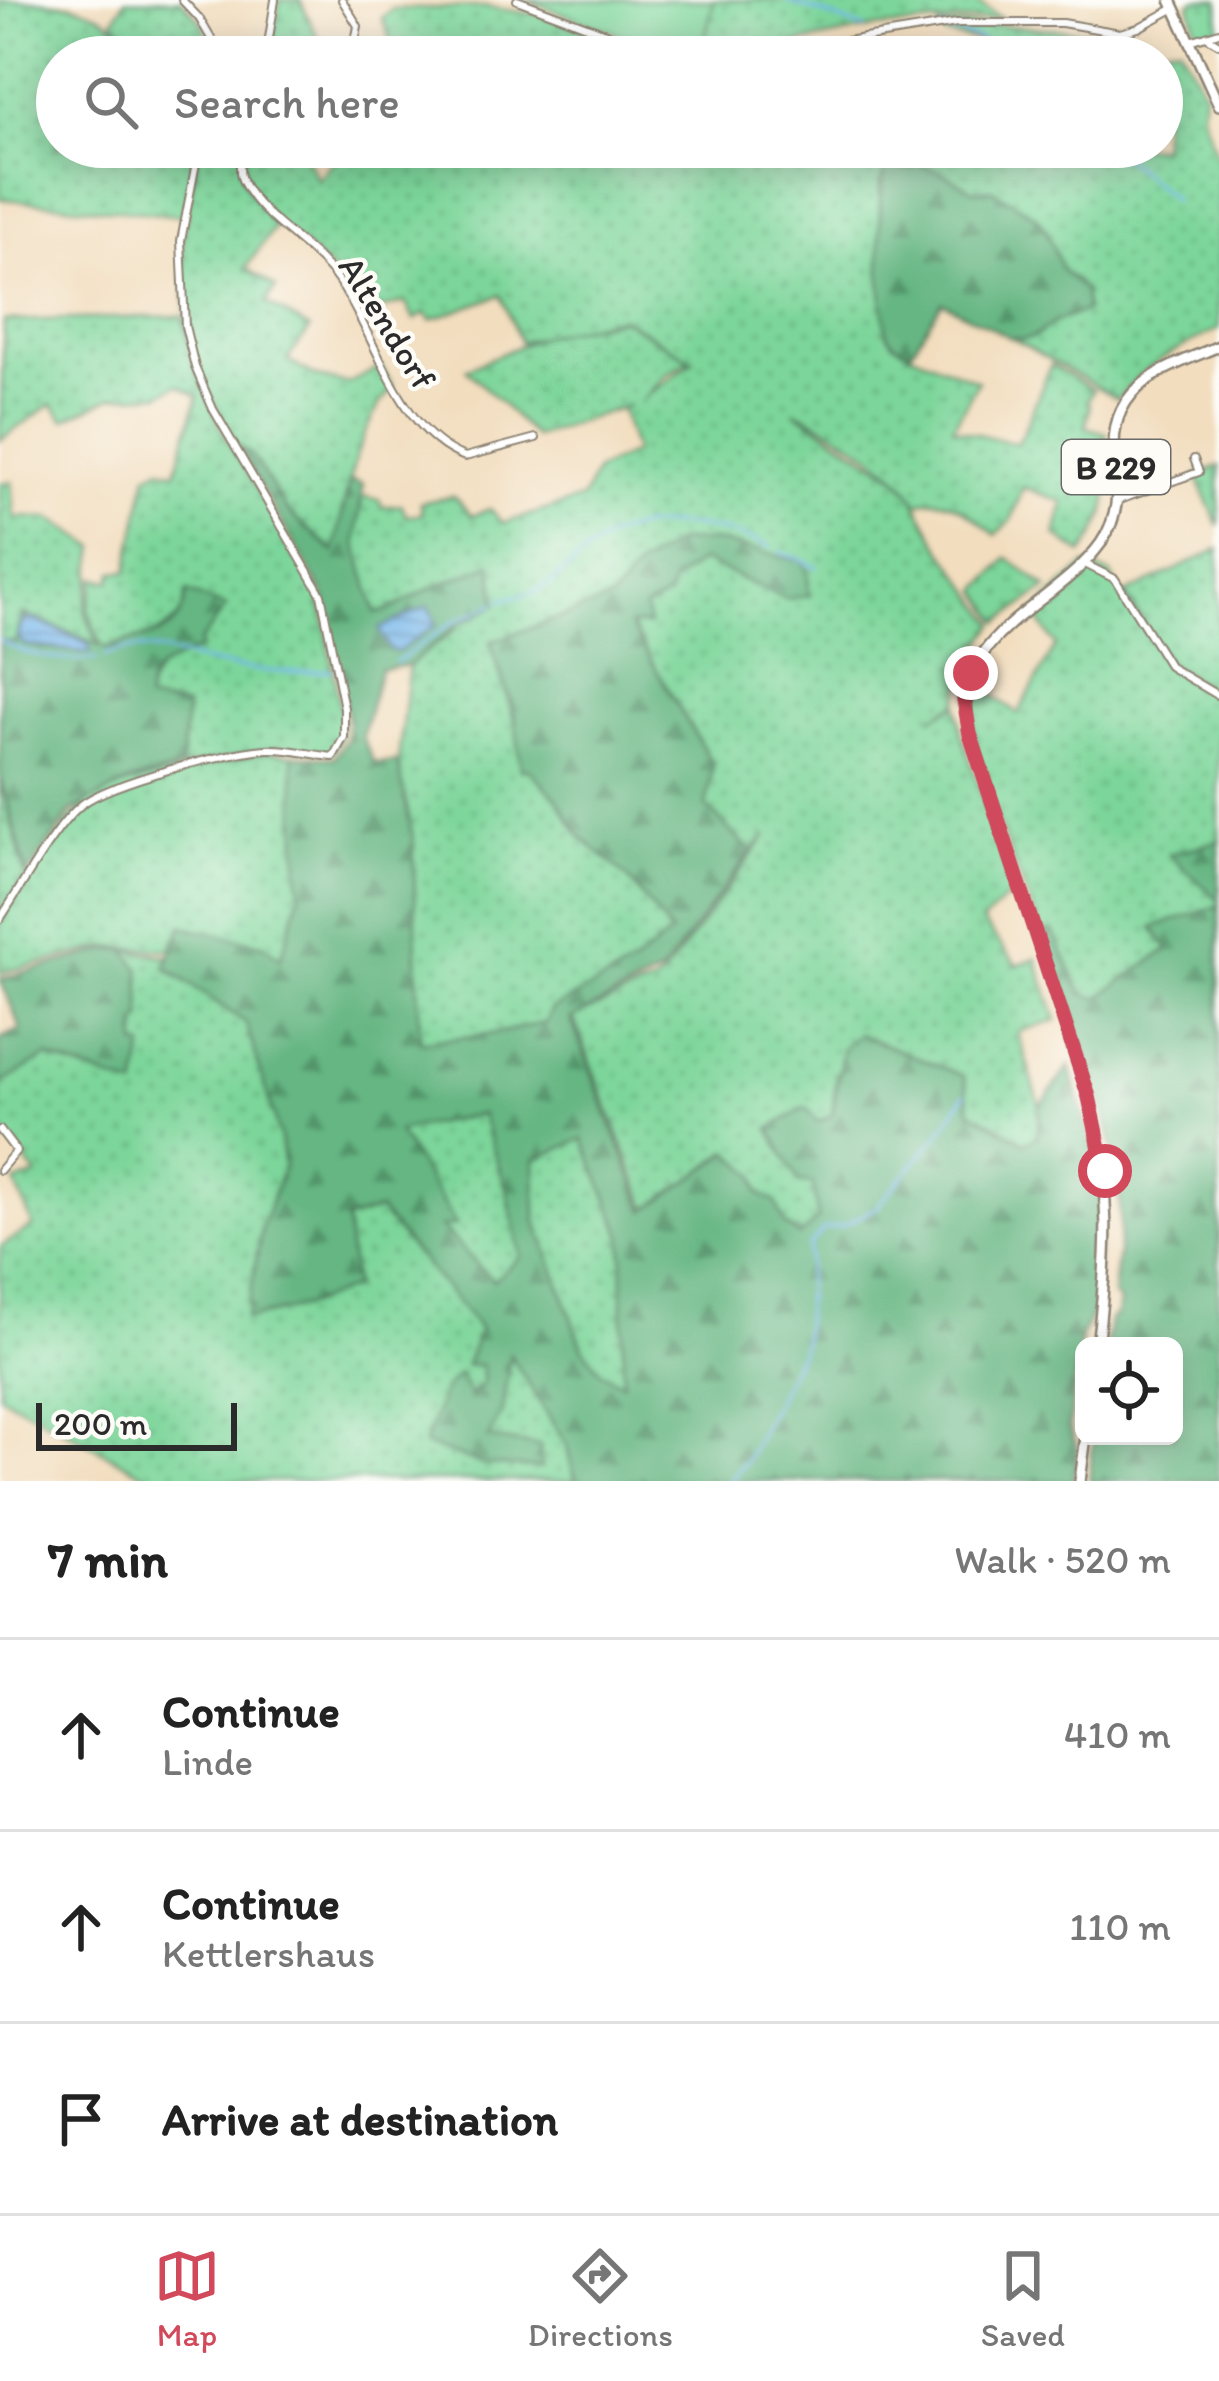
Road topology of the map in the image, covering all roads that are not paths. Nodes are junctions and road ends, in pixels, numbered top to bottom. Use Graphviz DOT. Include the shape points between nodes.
graph roads {
  1 [pos="182,0"];
  2 [pos="275,0"];
  3 [pos="342,0"];
  4 [pos="517,0"];
  5 [pos="1173,4"];
  6 [pos="1219,32"];
  7 [pos="210,36"];
  8 [pos="269,36"];
  9 [pos="356,36"];
  10 [pos="614,36"];
  11 [pos="873,36"];
  12 [pos="1206,36"];
  13 [pos="1190,41"];
  14 [pos="1219,44"];
  15 [pos="1219,105"];
  16 [pos="194,168"];
  17 [pos="240,168"];
  18 [pos="1219,346"];
  19 [pos="536,438"];
  20 [pos="1195,459"];
  21 [pos="1119,500"];
  22 [pos="1085,564"];
  23 [pos="1219,696"];
  24 [pos="0,920"];
  25 [pos="0,1130"];
  26 [pos="0,1170"];
  27 [pos="1098,1337"];
  28 [pos="1085,1445"];
  29 [pos="1080,1481"];
  1 -- 7 [label="street"];
  2 -- 8 [label="street"];
  3 -- 9 [label="street"];
  4 -- 10 [label="street"];
  5 -- 11 [label="street" via="1126,32 957,22"];
  5 -- 13 [label="main road"];
  6 -- 12 [label="street"];
  12 -- 13 [label="street"];
  12 -- 14 [label="street"];
  13 -- 15 [label="main road"];
  16 -- 24 [label="street" via="180,266 195,367 321,594 343,742 333,757 256,751 91,798 63,825"];
  17 -- 19 [label="street, Altendorf" via="276,225 331,272 436,443 465,457"];
  18 -- 21 [label="main road, B 229" via="1161,372 1125,404 1114,436"];
  20 -- 21 [label="street" via="1199,472"];
  21 -- 22 [label="main road, B 229"];
  22 -- 23 [label="street" via="1115,579 1170,667"];
  22 -- 27 [label="main road, B 229" via="988,645 967,682 964,710 1095,1122 1108,1243"];
  25 -- 26 [label="street" via="16,1151"];
  28 -- 29 [label="main road"];
}
